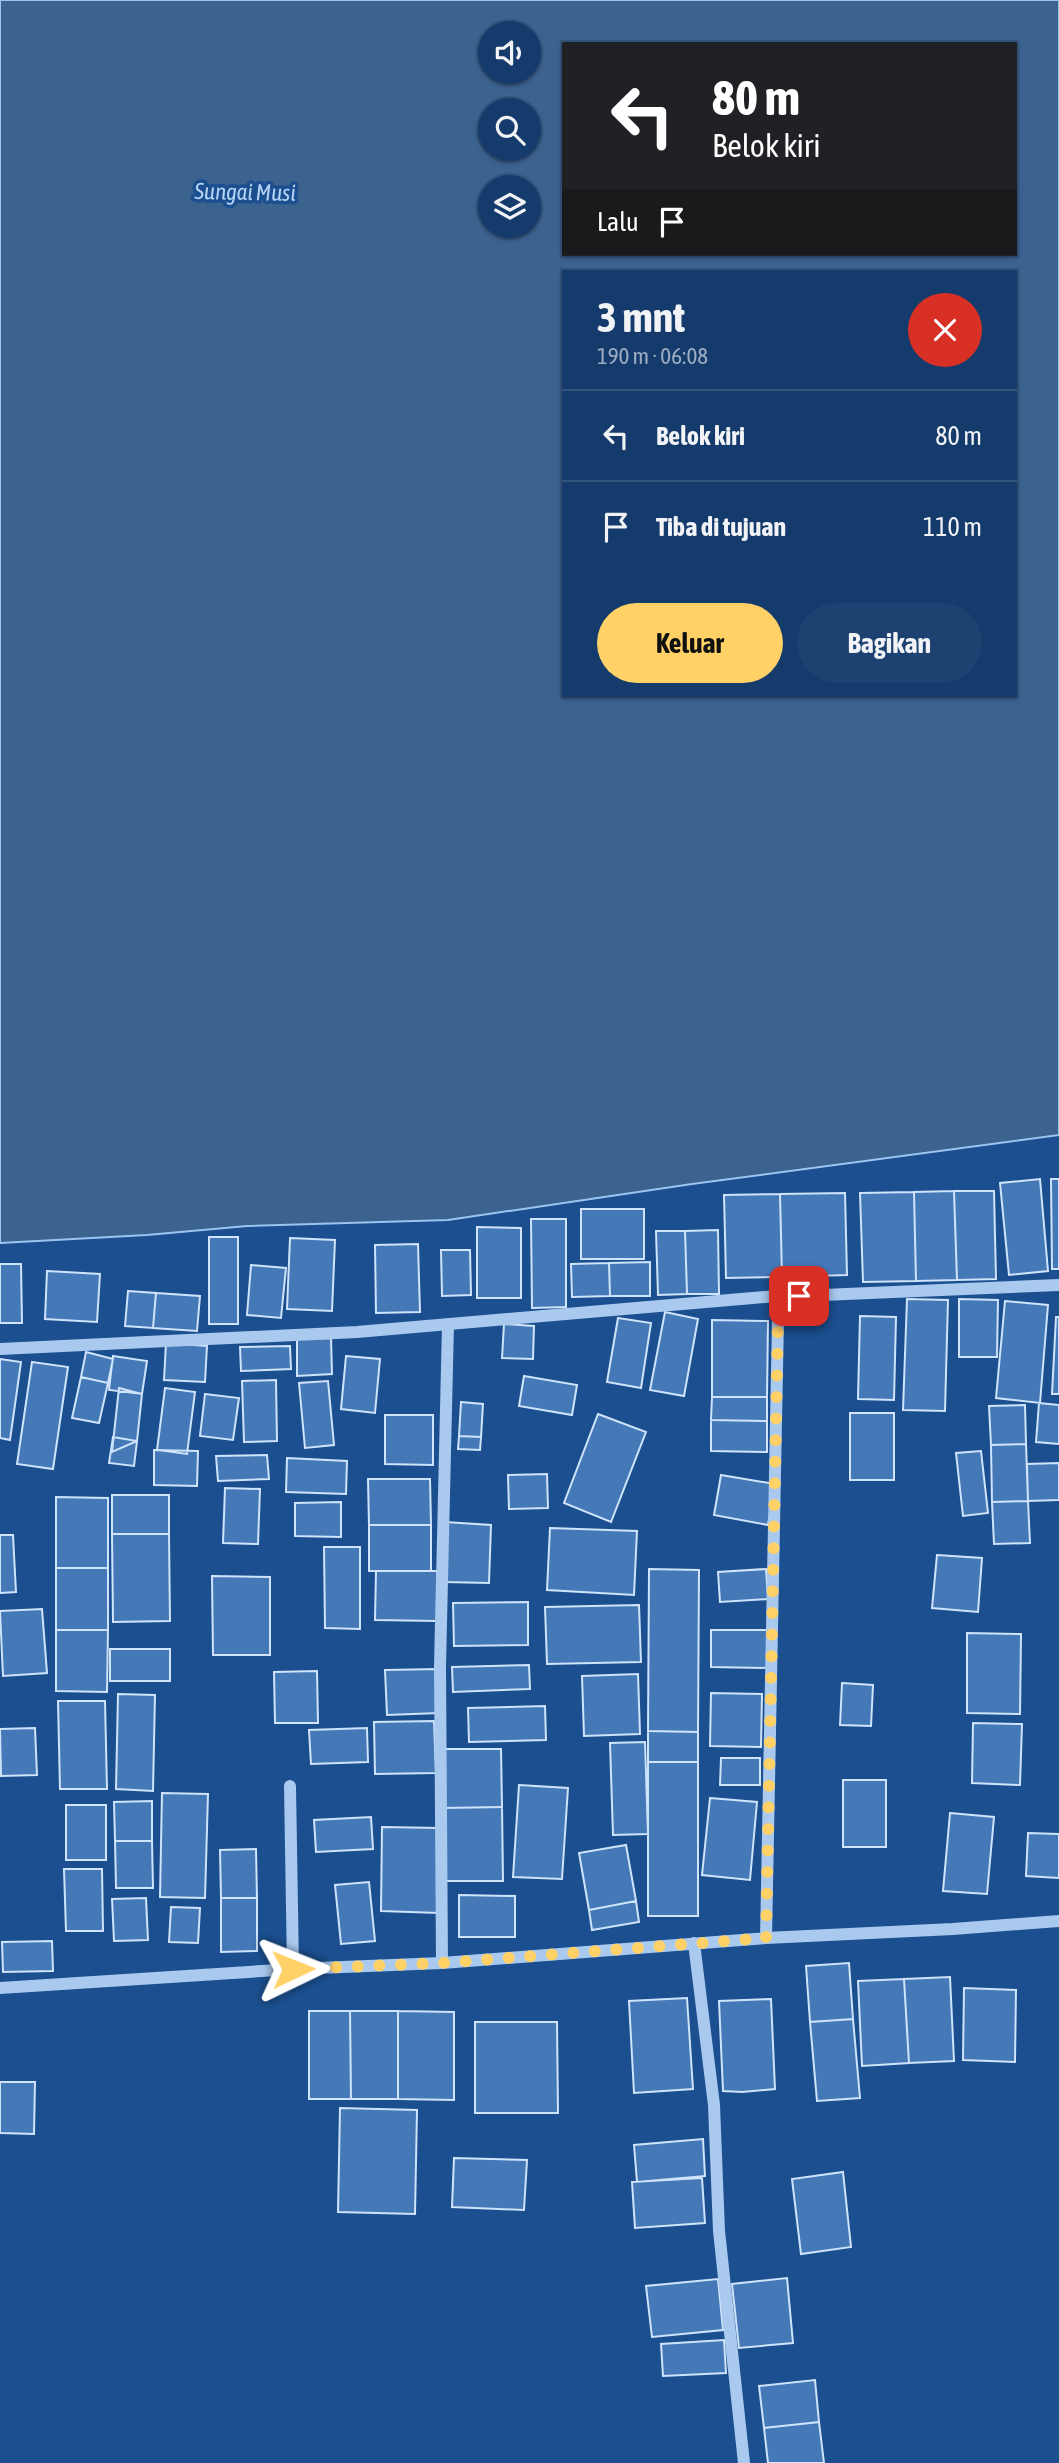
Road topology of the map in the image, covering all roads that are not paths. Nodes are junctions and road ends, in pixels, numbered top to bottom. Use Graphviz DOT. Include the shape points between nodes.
graph roads {
  1 [pos="1059,1285"];
  2 [pos="789,1299"];
  3 [pos="448,1324"];
  4 [pos="0,1349"];
  5 [pos="290,1786"];
  6 [pos="1059,1921"];
  7 [pos="766,1938"];
  8 [pos="694,1943"];
  9 [pos="442,1963"];
  10 [pos="293,1969"];
  11 [pos="0,1988"];
  12 [pos="744,2463"];
  1 -- 2 [label="street"];
  2 -- 3 [label="street" via="777,1296"];
  2 -- 7 [label="street" via="778,1319"];
  3 -- 4 [label="street"];
  3 -- 9 [label="street" via="440,1666"];
  5 -- 10 [label="street"];
  6 -- 7 [label="street"];
  7 -- 8 [label="street"];
  8 -- 9 [label="street"];
  8 -- 12 [label="street" via="714,2105 719,2231"];
  9 -- 10 [label="street"];
  10 -- 11 [label="street"];
}
